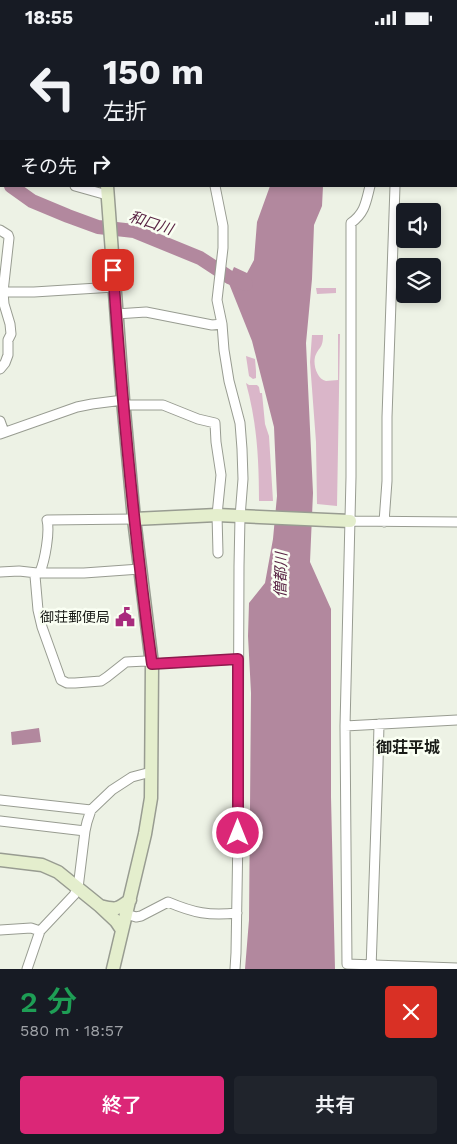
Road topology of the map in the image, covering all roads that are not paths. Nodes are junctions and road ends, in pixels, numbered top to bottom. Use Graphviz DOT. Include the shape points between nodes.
graph roads {
  1 [pos="81,187"];
  2 [pos="215,187"];
  3 [pos="370,187"];
  4 [pos="395,187"];
  5 [pos="107,191"];
  6 [pos="0,230"];
  7 [pos="114,287"];
  8 [pos="3,292"];
  9 [pos="116,314"];
  10 [pos="222,324"];
  11 [pos="4,338"];
  12 [pos="0,369"];
  13 [pos="123,403"];
  14 [pos="0,421"];
  15 [pos="2,433"];
  16 [pos="218,515"];
  17 [pos="242,517"];
  18 [pos="134,519"];
  19 [pos="347,521"];
  20 [pos="384,522"];
  21 [pos="457,522"];
  22 [pos="218,553"];
  23 [pos="140,569"];
  24 [pos="39,572"];
  25 [pos="0,573"];
  26 [pos="238,659"];
  27 [pos="152,664"];
  28 [pos="457,720"];
  29 [pos="379,724"];
  30 [pos="345,726"];
  31 [pos="151,772"];
  32 [pos="0,800"];
  33 [pos="91,810"];
  34 [pos="0,821"];
  35 [pos="85,831"];
  36 [pos="0,860"];
  37 [pos="78,888"];
  38 [pos="130,899"];
  39 [pos="100,906"];
  40 [pos="237,913"];
  41 [pos="126,914"];
  42 [pos="0,930"];
  43 [pos="122,930"];
  44 [pos="40,931"];
  45 [pos="347,967"];
  46 [pos="372,967"];
  47 [pos="457,968"];
  48 [pos="27,969"];
  49 [pos="112,969"];
  50 [pos="235,969"];
  1 -- 5 [label="street"];
  2 -- 10 [label="street" via="223,226 217,301"];
  3 -- 19 [label="street" via="364,209 351,223 351,477"];
  4 -- 20 [label="street"];
  5 -- 7 [label="street"];
  6 -- 8 [label="street" via="9,238"];
  7 -- 8 [label="street"];
  7 -- 9 [label="street"];
  8 -- 11 [label="street" via="11,334"];
  9 -- 10 [label="street" via="146,312 212,325"];
  9 -- 13 [label="street"];
  10 -- 17 [label="street" via="229,381 240,423"];
  11 -- 12 [label="street" via="8,355"];
  13 -- 15 [label="street" via="92,403"];
  13 -- 16 [label="street" via="163,405 215,423 220,475"];
  13 -- 18 [label="street"];
  14 -- 15 [label="street"];
  16 -- 17 [label="street"];
  16 -- 18 [label="street"];
  16 -- 22 [label="street"];
  17 -- 19 [label="street"];
  17 -- 26 [label="street"];
  18 -- 23 [label="street"];
  18 -- 24 [label="street" via="47,520 49,529"];
  19 -- 20 [label="street"];
  19 -- 30 [label="street"];
  20 -- 21 [label="street"];
  23 -- 24 [label="street"];
  23 -- 27 [label="street"];
  24 -- 25 [label="street"];
  24 -- 27 [label="street" via="35,576 38,610 61,681 101,681 126,662 146,661"];
  26 -- 27 [label="street"];
  26 -- 40 [label="street"];
  27 -- 31 [label="street"];
  28 -- 29 [label="street"];
  29 -- 30 [label="street"];
  29 -- 46 [label="street"];
  30 -- 45 [label="street"];
  31 -- 33 [label="street" via="132,777"];
  31 -- 38 [label="street" via="145,834"];
  32 -- 33 [label="street"];
  33 -- 35 [label="street"];
  34 -- 35 [label="street"];
  35 -- 37 [label="street"];
  36 -- 37 [label="street" via="42,865 58,872"];
  37 -- 39 [label="street"];
  37 -- 44 [label="street"];
  38 -- 39 [label="street" via="113,909"];
  38 -- 41 [label="street"];
  39 -- 43 [label="street"];
  40 -- 41 [label="street" via="206,915 168,902 141,916"];
  40 -- 50 [label="street"];
  41 -- 43 [label="street"];
  42 -- 44 [label="street" via="30,928"];
  43 -- 49 [label="street"];
  44 -- 48 [label="street"];
  45 -- 46 [label="street"];
  46 -- 47 [label="street"];
}
